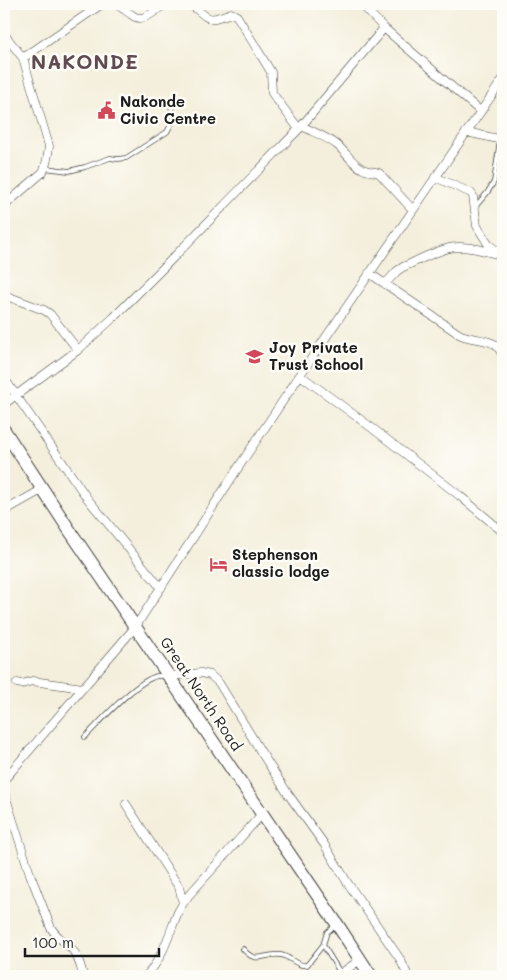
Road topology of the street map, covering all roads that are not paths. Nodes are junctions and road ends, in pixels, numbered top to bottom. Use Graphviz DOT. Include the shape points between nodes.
graph roads {
  1 [pos="88,4"];
  2 [pos="102,4"];
  3 [pos="115,4"];
  4 [pos="165,4"];
  5 [pos="190,4"];
  6 [pos="361,4"];
  7 [pos="86,14"];
  8 [pos="384,28"];
  9 [pos="4,34"];
  10 [pos="23,58"];
  11 [pos="503,79"];
  12 [pos="172,104"];
  13 [pos="480,111"];
  14 [pos="300,127"];
  15 [pos="466,132"];
  16 [pos="502,140"];
  17 [pos="45,168"];
  18 [pos="435,177"];
  19 [pos="4,206"];
  20 [pos="475,207"];
  21 [pos="413,210"];
  22 [pos="503,256"];
  23 [pos="369,273"];
  24 [pos="385,284"];
  25 [pos="4,295"];
  26 [pos="78,350"];
  27 [pos="503,356"];
  28 [pos="300,375"];
  29 [pos="4,378"];
  30 [pos="16,395"];
  31 [pos="4,404"];
  32 [pos="4,430"];
  33 [pos="43,489"];
  34 [pos="4,511"];
  35 [pos="503,532"];
  36 [pos="161,588"];
  37 [pos="136,626"];
  38 [pos="169,676"];
  39 [pos="18,683"];
  40 [pos="83,688"];
  41 [pos="85,737"];
  42 [pos="4,780"];
  43 [pos="4,792"];
  44 [pos="126,804"];
  45 [pos="262,814"];
  46 [pos="183,903"];
  47 [pos="337,924"];
  48 [pos="323,944"];
  49 [pos="243,949"];
  50 [pos="360,960"];
  51 [pos="340,975"];
  52 [pos="83,976"];
  53 [pos="146,976"];
  54 [pos="371,976"];
  55 [pos="408,976"];
  1 -- 7 [label="street"];
  2 -- 7 [label="street"];
  3 -- 4 [label="street" via="133,16 144,18"];
  5 -- 14 [label="street" via="210,19 231,13 237,16 271,72 272,93"];
  6 -- 8 [label="street"];
  7 -- 10 [label="street"];
  8 -- 13 [label="street"];
  8 -- 14 [label="street"];
  9 -- 10 [label="street"];
  10 -- 17 [label="street" via="49,146"];
  11 -- 13 [label="street"];
  12 -- 17 [label="lane" via="173,121 167,132 126,158 110,158 69,170"];
  13 -- 15 [label="street"];
  14 -- 21 [label="street" via="338,146 365,171 378,173"];
  14 -- 26 [label="street"];
  15 -- 16 [label="street"];
  15 -- 18 [label="street"];
  16 -- 20 [label="lane" via="494,182"];
  17 -- 19 [label="street"];
  18 -- 20 [label="street" via="468,191 473,196"];
  18 -- 21 [label="street"];
  20 -- 22 [label="street" via="477,226 482,236"];
  21 -- 23 [label="street"];
  22 -- 24 [label="street" via="473,248 447,248 403,267"];
  23 -- 24 [label="street"];
  23 -- 28 [label="street"];
  24 -- 27 [label="street" via="462,336 495,344"];
  25 -- 26 [label="street" via="50,314"];
  26 -- 30 [label="street"];
  28 -- 35 [label="street"];
  28 -- 36 [label="street"];
  29 -- 30 [label="street"];
  30 -- 31 [label="street"];
  30 -- 36 [label="street" via="87,498"];
  32 -- 33 [label="highway, Great North Road"];
  33 -- 34 [label="street"];
  33 -- 37 [label="highway, Great North Road"];
  36 -- 37 [label="street"];
  37 -- 38 [label="highway, Great North Road"];
  37 -- 40 [label="street"];
  38 -- 41 [label="lane" via="147,680 122,699"];
  38 -- 45 [label="highway, Great North Road"];
  38 -- 55 [label="street" via="201,673 220,683 260,752 324,844"];
  39 -- 40 [label="street" via="32,681"];
  40 -- 42 [label="street"];
  43 -- 52 [label="street" via="51,928 75,952"];
  44 -- 46 [label="street" via="179,887"];
  45 -- 46 [label="street"];
  45 -- 47 [label="highway, Great North Road"];
  46 -- 53 [label="street" via="163,950"];
  47 -- 48 [label="lane" via="327,932"];
  47 -- 50 [label="highway, Great North Road"];
  48 -- 49 [label="lane" via="304,966 278,955 255,958"];
  48 -- 51 [label="lane"];
  50 -- 51 [label="street"];
  50 -- 54 [label="highway, Great North Road"];
}
